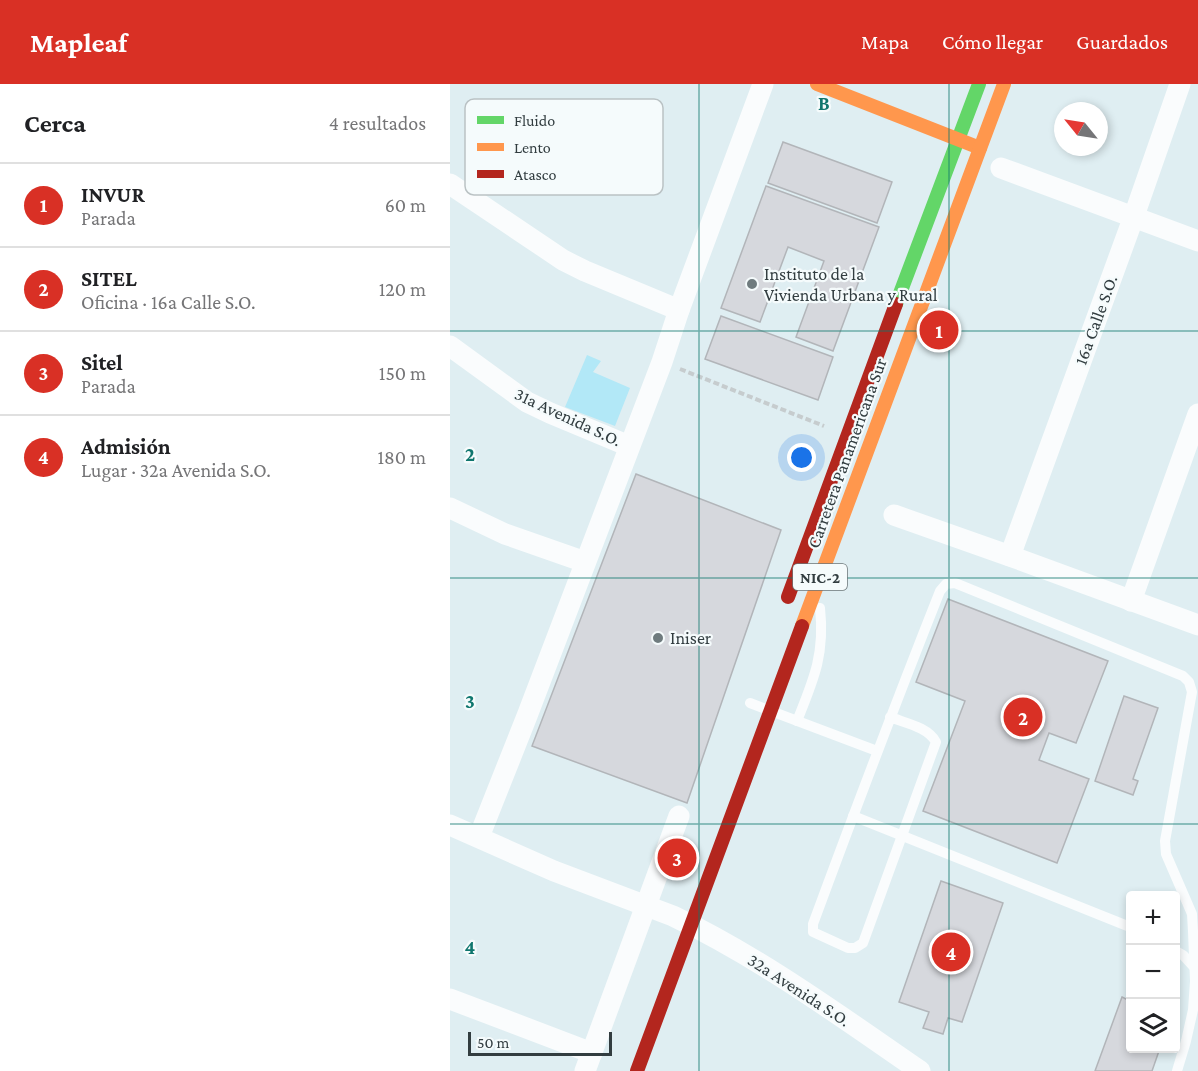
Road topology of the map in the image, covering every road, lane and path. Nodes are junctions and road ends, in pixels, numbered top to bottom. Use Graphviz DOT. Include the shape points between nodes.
graph roads {
  1 [pos="763,84"];
  2 [pos="817,84"];
  3 [pos="979,84"];
  4 [pos="1004,84"];
  5 [pos="1180,84"];
  6 [pos="958,139"];
  7 [pos="980,148"];
  8 [pos="1001,168"];
  9 [pos="450,184"];
  10 [pos="465,194"];
  11 [pos="466,195"];
  12 [pos="1134,216"];
  13 [pos="1198,241"];
  14 [pos="679,310"];
  15 [pos="450,346"];
  16 [pos="662,362"];
  17 [pos="1198,414"];
  18 [pos="847,435"];
  19 [pos="629,446"];
  20 [pos="450,508"];
  21 [pos="894,515"];
  22 [pos="1010,556"];
  23 [pos="585,562"];
  24 [pos="817,585"];
  25 [pos="1131,601"];
  26 [pos="783,613"];
  27 [pos="1198,625"];
  28 [pos="750,703"];
  29 [pos="771,711"];
  30 [pos="890,717"];
  31 [pos="797,721"];
  32 [pos="877,751"];
  33 [pos="679,816"];
  34 [pos="853,816"];
  35 [pos="450,825"];
  36 [pos="902,836"];
  37 [pos="479,837"];
  38 [pos="646,905"];
  39 [pos="678,918"];
  40 [pos="1126,925"];
  41 [pos="1180,953"];
  42 [pos="1195,968"];
  43 [pos="450,999"];
  44 [pos="589,1062"];
  45 [pos="637,1071"];
  46 [pos="920,1071"];
  47 [pos="1177,1071"];
  1 -- 14 [label="street"];
  2 -- 6 [label="main road"];
  3 -- 6 [label="main road, Carretera Panamericana Sur / NIC-2"];
  4 -- 7 [label="main road, Carretera Panamericana Sur / NIC-2"];
  5 -- 12 [label="street, 16a Calle S.O."];
  6 -- 7 [label="main road"];
  6 -- 18 [label="main road, Carretera Panamericana Sur / NIC-2"];
  7 -- 24 [label="main road, Carretera Panamericana Sur / NIC-2"];
  8 -- 12 [label="street"];
  9 -- 10 [label="street"];
  11 -- 14 [label="street" via="563,260"];
  12 -- 13 [label="street"];
  12 -- 22 [label="street, 16a Calle S.O."];
  14 -- 16 [label="street"];
  15 -- 19 [label="street, 31a Avenida S.O." via="527,402"];
  16 -- 18 [label="path"];
  16 -- 19 [label="street"];
  17 -- 25 [label="street"];
  18 -- 26 [label="main road, Carretera Panamericana Sur / NIC-2"];
  19 -- 23 [label="street"];
  20 -- 23 [label="street" via="505,534"];
  21 -- 22 [label="street"];
  22 -- 25 [label="street"];
  23 -- 37 [label="street"];
  24 -- 29 [label="main road, Carretera Panamericana Sur / NIC-2"];
  24 -- 31 [label="lane" via="822,629 820,657"];
  25 -- 27 [label="street"];
  28 -- 29 [label="lane"];
  29 -- 31 [label="lane"];
  29 -- 39 [label="main road, Carretera Panamericana Sur / NIC-2"];
  30 -- 32 [label="lane"];
  30 -- 36 [label="lane" via="924,730 936,742"];
  30 -- 42 [label="lane" via="946,584 955,583 1183,676 1192,692 1165,841 1166,854 1192,914"];
  31 -- 32 [label="lane"];
  32 -- 34 [label="lane"];
  33 -- 38 [label="street"];
  34 -- 36 [label="lane"];
  34 -- 36 [label="lane" via="813,924 813,932 849,948 863,943"];
  35 -- 37 [label="street, 32a Avenida S.O."];
  36 -- 40 [label="lane"];
  37 -- 38 [label="street, 32a Avenida S.O." via="554,871"];
  38 -- 39 [label="street, 32a Avenida S.O."];
  38 -- 44 [label="street"];
  39 -- 45 [label="main road, Carretera Panamericana Sur / NIC-2"];
  39 -- 46 [label="street, 32a Avenida S.O." via="798,988"];
  41 -- 42 [label="lane"];
  42 -- 47 [label="lane" via="1193,1010"];
  43 -- 44 [label="street"];
}
